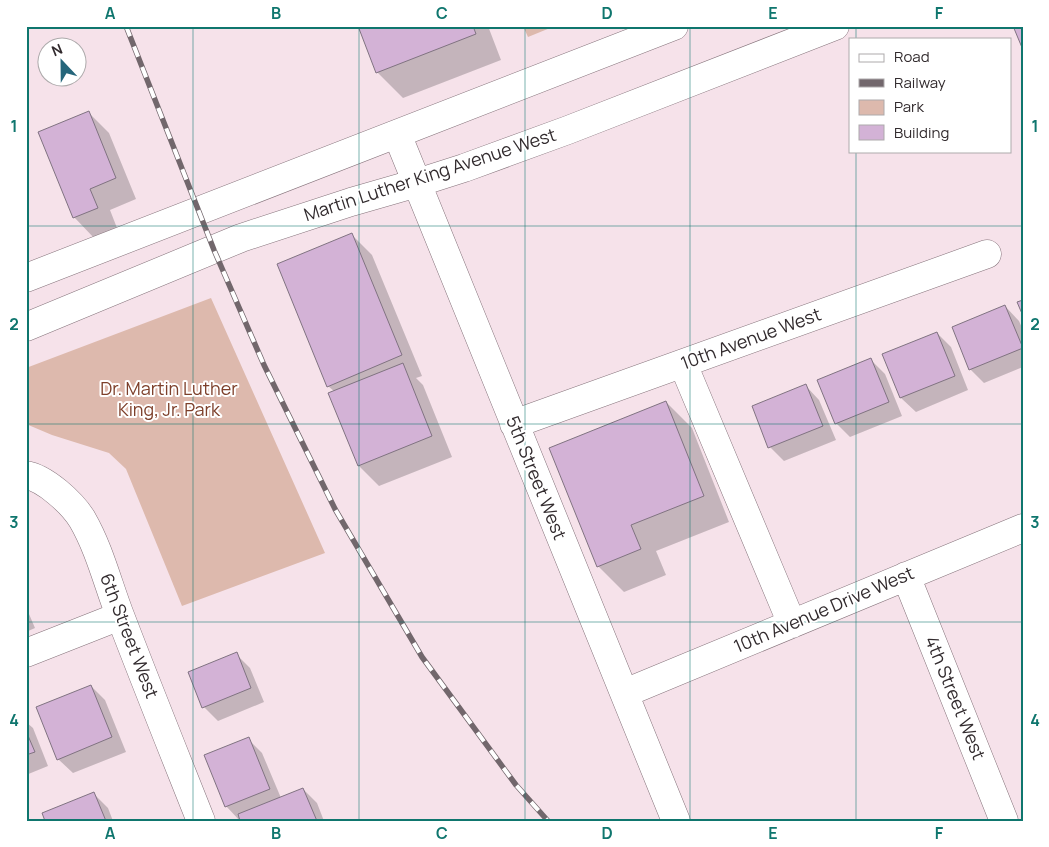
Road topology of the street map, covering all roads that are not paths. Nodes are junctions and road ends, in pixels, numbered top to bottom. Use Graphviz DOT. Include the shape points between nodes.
graph roads {
  1 [pos="674,26"];
  2 [pos="835,26"];
  3 [pos="397,134"];
  4 [pos="417,183"];
  5 [pos="987,254"];
  6 [pos="26,278"];
  7 [pos="26,327"];
  8 [pos="683,364"];
  9 [pos="514,424"];
  10 [pos="26,475"];
  11 [pos="1023,528"];
  12 [pos="906,576"];
  13 [pos="120,616"];
  14 [pos="792,624"];
  15 [pos="26,653"];
  16 [pos="625,693"];
  17 [pos="201,821"];
  18 [pos="676,821"];
  19 [pos="1004,821"];
  1 -- 3 [label="street"];
  2 -- 4 [label="street, Martin Luther King Avenue West" via="517,149"];
  3 -- 4 [label="street, 5th Street West"];
  3 -- 6 [label="street"];
  4 -- 7 [label="street, Martin Luther King Avenue West" via="241,238"];
  4 -- 9 [label="street, 5th Street West"];
  5 -- 8 [label="street, 10th Avenue West"];
  8 -- 9 [label="street, 10th Avenue West"];
  8 -- 14 [label="street"];
  9 -- 16 [label="street, 5th Street West"];
  10 -- 13 [label="street, 6th Street West" via="47,484 80,517 94,543"];
  11 -- 12 [label="street, 10th Avenue Drive West"];
  12 -- 14 [label="street, 10th Avenue Drive West"];
  12 -- 19 [label="street, 4th Street West"];
  13 -- 15 [label="street"];
  13 -- 17 [label="street, 6th Street West"];
  14 -- 16 [label="street, 10th Avenue Drive West"];
  16 -- 18 [label="street, 5th Street West"];
}
